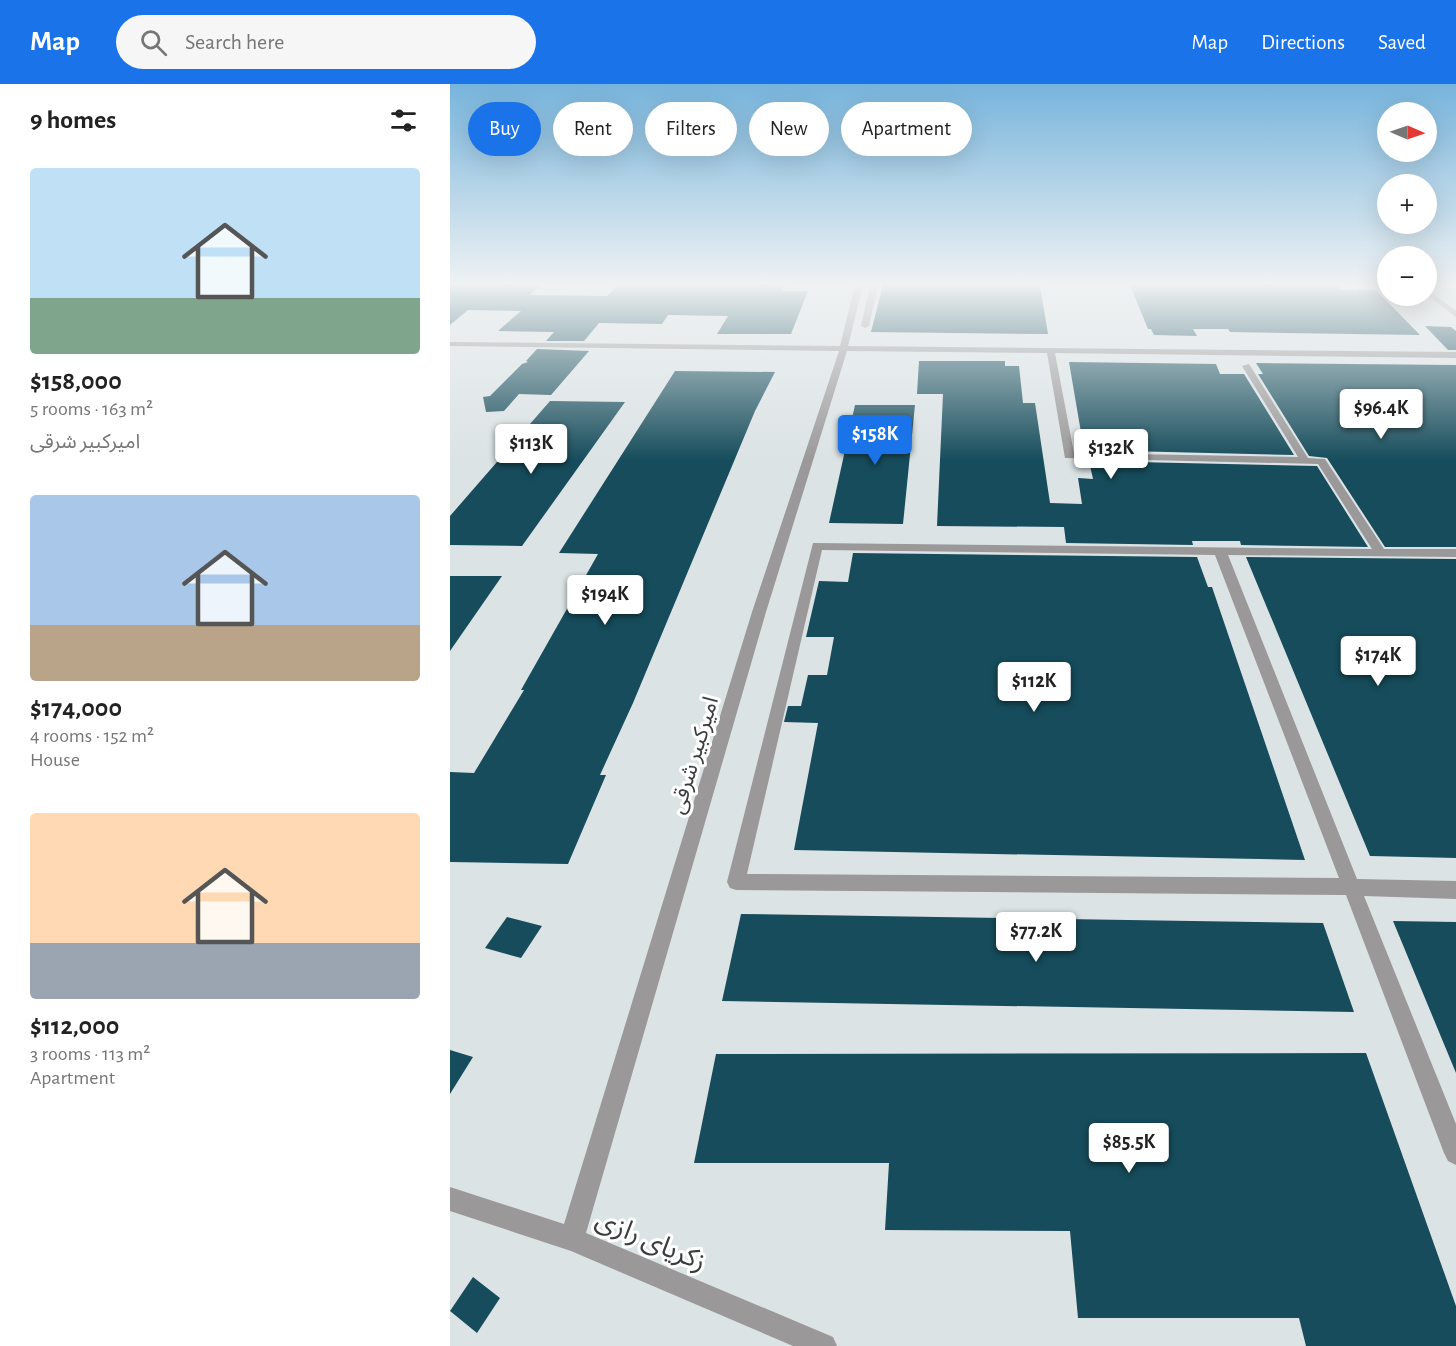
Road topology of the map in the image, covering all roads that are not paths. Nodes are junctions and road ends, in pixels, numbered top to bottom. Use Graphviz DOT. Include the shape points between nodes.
graph roads {
  1 [pos="845,344"];
  2 [pos="450,345"];
  3 [pos="843,350"];
  4 [pos="1051,352"];
  5 [pos="1456,355"];
  6 [pos="1246,366"];
  7 [pos="1305,461"];
  8 [pos="1220,551"];
  9 [pos="1380,552"];
  10 [pos="1456,553"];
  11 [pos="1354,887"];
  12 [pos="1456,890"];
  13 [pos="1456,1153"];
  14 [pos="450,1198"];
  15 [pos="572,1239"];
  16 [pos="824,1346"];
  1 -- 3 [label="street, امیرکبیر شرقی"];
  2 -- 3 [label="street"];
  3 -- 4 [label="street"];
  3 -- 15 [label="street, امیرکبیر شرقی" via="759,612"];
  4 -- 5 [label="street"];
  4 -- 7 [label="street" via="1069,456"];
  6 -- 7 [label="street"];
  7 -- 9 [label="street" via="1321,461"];
  8 -- 9 [label="street"];
  8 -- 11 [label="street"];
  8 -- 11 [label="street" via="817,546 736,882"];
  9 -- 10 [label="street"];
  11 -- 12 [label="street"];
  11 -- 13 [label="street"];
  14 -- 15 [label="street, زکریای رازی"];
  15 -- 16 [label="street, زکریای رازی"];
}
